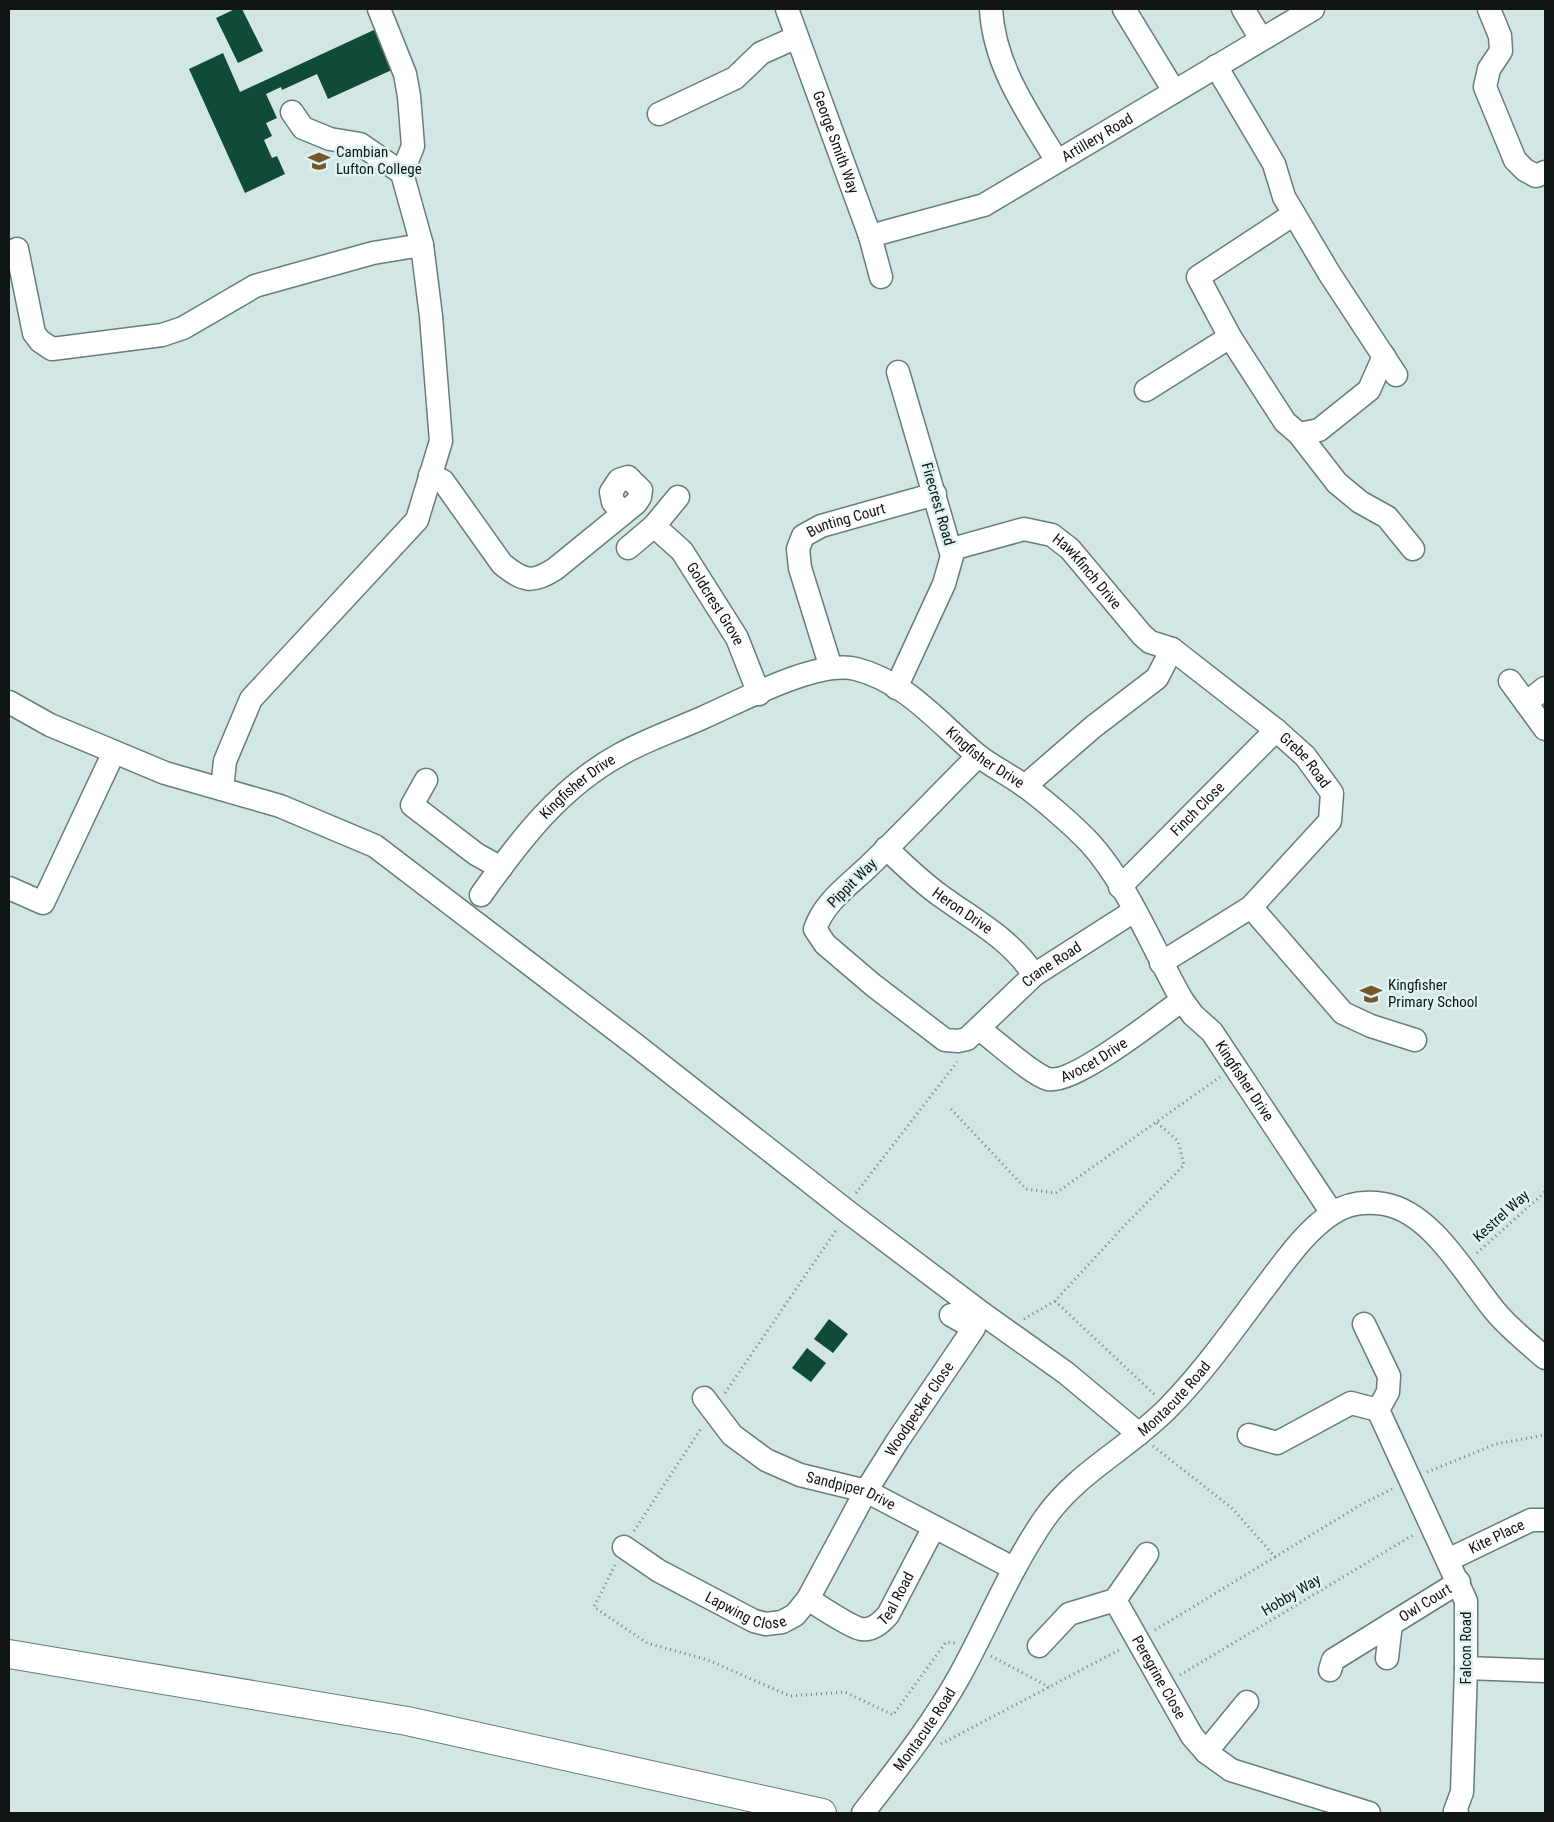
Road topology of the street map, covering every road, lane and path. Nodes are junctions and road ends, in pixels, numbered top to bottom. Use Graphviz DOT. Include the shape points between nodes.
graph roads {
  1 [pos="379,9"];
  2 [pos="786,9"];
  3 [pos="991,9"];
  4 [pos="1124,9"];
  5 [pos="1242,9"];
  6 [pos="1313,9"];
  7 [pos="1489,9"];
  8 [pos="797,37"];
  9 [pos="1261,39"];
  10 [pos="1216,66"];
  11 [pos="1174,91"];
  12 [pos="292,112"];
  13 [pos="659,114"];
  14 [pos="1058,161"];
  15 [pos="1545,172"];
  16 [pos="402,173"];
  17 [pos="1294,214"];
  18 [pos="870,236"];
  19 [pos="422,245"];
  20 [pos="17,249"];
  21 [pos="881,277"];
  22 [pos="1230,337"];
  23 [pos="1384,356"];
  24 [pos="898,372"];
  25 [pos="1396,375"];
  26 [pos="1146,390"];
  27 [pos="1299,434"];
  28 [pos="430,475"];
  29 [pos="935,494"];
  30 [pos="678,497"];
  31 [pos="623,513"];
  32 [pos="654,526"];
  33 [pos="628,548"];
  34 [pos="952,549"];
  35 [pos="1413,549"];
  36 [pos="1150,642"];
  37 [pos="1172,649"];
  38 [pos="831,668"];
  39 [pos="1510,681"];
  40 [pos="896,688"];
  41 [pos="1545,688"];
  42 [pos="759,694"];
  43 [pos="9,702"];
  44 [pos="1526,703"];
  45 [pos="1545,729"];
  46 [pos="1276,730"];
  47 [pos="114,752"];
  48 [pos="978,756"];
  49 [pos="426,780"];
  50 [pos="1025,786"];
  51 [pos="222,789"];
  52 [pos="886,848"];
  53 [pos="500,868"];
  54 [pos="1120,887"];
  55 [pos="9,888"];
  56 [pos="481,895"];
  57 [pos="1251,907"];
  58 [pos="1134,911"];
  59 [pos="1161,963"];
  60 [pos="1034,976"];
  61 [pos="1182,1000"];
  62 [pos="973,1034"];
  63 [pos="1415,1040"];
  64 [pos="1235,1067"];
  65 [pos="950,1109"];
  66 [pos="1155,1122"];
  67 [pos="1545,1192"];
  68 [pos="846,1210"];
  69 [pos="1332,1213"];
  70 [pos="1471,1258"];
  71 [pos="1055,1301"];
  72 [pos="951,1314"];
  73 [pos="1364,1324"];
  74 [pos="974,1328"];
  75 [pos="1012,1335"];
  76 [pos="1545,1358"];
  77 [pos="1047,1376"];
  78 [pos="708,1404"];
  79 [pos="1169,1408"];
  80 [pos="1378,1410"];
  81 [pos="1139,1434"];
  82 [pos="1249,1435"];
  83 [pos="1545,1435"];
  84 [pos="1409,1480"];
  85 [pos="866,1491"];
  86 [pos="1545,1520"];
  87 [pos="1431,1524"];
  88 [pos="934,1527"];
  89 [pos="624,1547"];
  90 [pos="1147,1554"];
  91 [pos="1276,1558"];
  92 [pos="1448,1560"];
  93 [pos="1012,1568"];
  94 [pos="1459,1582"];
  95 [pos="808,1599"];
  96 [pos="1115,1600"];
  97 [pos="1391,1624"];
  98 [pos="1138,1641"];
  99 [pos="974,1646"];
  100 [pos="1039,1646"];
  101 [pos="9,1654"];
  102 [pos="1387,1658"];
  103 [pos="1466,1668"];
  104 [pos="1330,1670"];
  105 [pos="1545,1671"];
  106 [pos="1163,1685"];
  107 [pos="1049,1687"];
  108 [pos="1247,1702"];
  109 [pos="937,1746"];
  110 [pos="1206,1752"];
  111 [pos="822,1813"];
  112 [pos="863,1813"];
  113 [pos="1369,1813"];
  114 [pos="1453,1813"];
  1 -- 16 [label="street" via="405,74 410,96 413,146"];
  2 -- 8 [label="street, George Smith Way"];
  3 -- 14 [label="street" via="992,34 1003,66 1024,108"];
  4 -- 11 [label="street"];
  5 -- 9 [label="street"];
  6 -- 9 [label="street, Artillery Road"];
  7 -- 15 [label="street" via="1500,36 1501,51 1489,70 1485,87 1515,160 1536,176"];
  8 -- 13 [label="street" via="761,53 735,78"];
  8 -- 18 [label="street, George Smith Way"];
  9 -- 10 [label="street, Artillery Road"];
  10 -- 11 [label="street, Artillery Road"];
  10 -- 17 [label="street" via="1274,164 1284,196"];
  11 -- 14 [label="street, Artillery Road"];
  12 -- 16 [label="street" via="303,128 330,139 360,144"];
  14 -- 18 [label="street, Artillery Road" via="984,205"];
  16 -- 19 [label="street"];
  17 -- 22 [label="street" via="1198,277"];
  17 -- 23 [label="street"];
  18 -- 21 [label="street, George Smith Way"];
  19 -- 20 [label="street" via="373,253 255,286 184,328 162,335 52,348 34,333"];
  19 -- 28 [label="street" via="441,441"];
  22 -- 26 [label="street"];
  22 -- 27 [label="street" via="1286,422"];
  23 -- 25 [label="street"];
  23 -- 27 [label="street" via="1369,390 1319,430"];
  24 -- 29 [label="street, Firecrest Road"];
  27 -- 35 [label="street" via="1337,484 1387,517"];
  28 -- 31 [label="street" via="443,480 502,564 515,575 530,580 542,578 555,569"];
  28 -- 51 [label="street" via="417,520 251,699 225,761"];
  29 -- 34 [label="street, Firecrest Road"];
  29 -- 38 [label="street, Bunting Court" via="821,526 803,536 798,549 800,568"];
  30 -- 32 [label="street"];
  32 -- 33 [label="street"];
  32 -- 42 [label="street, Goldcrest Grove" via="682,551 737,638"];
  34 -- 36 [label="street, Hawkfinch Drive" via="1024,529 1052,535 1070,549"];
  34 -- 40 [label="street, Firecrest Road" via="944,584"];
  36 -- 37 [label="street, Grebe Road"];
  37 -- 46 [label="street, Grebe Road"];
  37 -- 50 [label="street" via="1157,678 1093,727"];
  38 -- 40 [label="street, Kingfisher Drive" via="855,668"];
  38 -- 42 [label="street, Kingfisher Drive"];
  39 -- 44 [label="street"];
  40 -- 48 [label="street, Kingfisher Drive" via="914,699"];
  41 -- 44 [label="street"];
  42 -- 53 [label="street, Kingfisher Drive" via="621,754 581,779 549,808"];
  43 -- 47 [label="street" via="50,725"];
  44 -- 45 [label="street"];
  46 -- 54 [label="street, Finch Close"];
  46 -- 57 [label="street, Grebe Road" via="1304,756 1332,793 1330,821"];
  47 -- 51 [label="street" via="165,773"];
  47 -- 55 [label="street" via="43,903"];
  48 -- 50 [label="street, Kingfisher Drive"];
  48 -- 52 [label="street, Pippit Way"];
  49 -- 53 [label="street" via="412,805 476,854"];
  50 -- 54 [label="street, Kingfisher Drive" via="1089,843"];
  51 -- 68 [label="street" via="280,806 375,846"];
  52 -- 60 [label="street, Heron Drive" via="927,885 1013,948"];
  52 -- 62 [label="street, Pippit Way" via="833,898 815,929 825,944 873,986 945,1040 958,1041"];
  53 -- 56 [label="street, Kingfisher Drive"];
  54 -- 58 [label="street, Kingfisher Drive"];
  57 -- 59 [label="street, Grebe Road"];
  57 -- 63 [label="street" via="1343,1013"];
  58 -- 59 [label="street, Kingfisher Drive"];
  58 -- 60 [label="street, Crane Road"];
  59 -- 61 [label="street, Kingfisher Drive"];
  60 -- 62 [label="street, Crane Road"];
  61 -- 62 [label="street, Avocet Drive" via="1106,1054 1060,1079 1048,1079 1037,1074"];
  61 -- 64 [label="street, Kingfisher Drive" via="1212,1032"];
  62 -- 68 [label="path" via="963,1053"];
  64 -- 66 [label="path"];
  64 -- 69 [label="street, Kingfisher Drive"];
  65 -- 66 [label="path" via="1026,1189 1056,1193"];
  66 -- 71 [label="path" via="1178,1141 1184,1165"];
  67 -- 70 [label="path, Kestrel Way"];
  68 -- 75 [label="street"];
  68 -- 78 [label="path"];
  69 -- 76 [label="street, Montacute Road" via="1350,1204 1385,1204 1423,1222 1497,1314"];
  69 -- 79 [label="street, Montacute Road" via="1283,1263 1202,1371"];
  71 -- 75 [label="path" via="1021,1320"];
  71 -- 79 [label="path"];
  72 -- 74 [label="street"];
  73 -- 80 [label="street" via="1389,1376 1388,1392"];
  74 -- 77 [label="street" via="1004,1344"];
  74 -- 85 [label="street, Woodpecker Close"];
  75 -- 81 [label="street" via="1066,1373"];
  78 -- 85 [label="street, Sandpiper Drive" via="732,1435 766,1460 800,1475"];
  79 -- 81 [label="street, Montacute Road"];
  80 -- 82 [label="street" via="1351,1403 1277,1442"];
  80 -- 84 [label="street, Falcon Road"];
  81 -- 91 [label="path" via="1233,1509"];
  81 -- 93 [label="street, Montacute Road" via="1069,1488"];
  83 -- 84 [label="path" via="1496,1444"];
  84 -- 87 [label="street, Falcon Road"];
  84 -- 91 [label="path" via="1362,1504"];
  85 -- 88 [label="street, Sandpiper Drive"];
  85 -- 95 [label="street, Lapwing Close"];
  86 -- 92 [label="street, Kite Place" via="1531,1520"];
  87 -- 92 [label="street, Falcon Road"];
  87 -- 106 [label="path, Hobby Way"];
  88 -- 93 [label="street, Sandpiper Drive"];
  88 -- 95 [label="street, Teal Road" via="881,1623 860,1629"];
  89 -- 95 [label="street, Lapwing Close" via="659,1571 754,1621 766,1624 782,1622 795,1615"];
  90 -- 96 [label="street"];
  91 -- 98 [label="path"];
  92 -- 94 [label="street, Falcon Road"];
  93 -- 99 [label="street, Montacute Road"];
  94 -- 97 [label="street, Owl Court"];
  94 -- 103 [label="street, Falcon Road" via="1466,1601"];
  96 -- 98 [label="street, Peregrine Close"];
  96 -- 100 [label="street" via="1069,1614"];
  97 -- 102 [label="street, Owl Court"];
  97 -- 104 [label="street, Owl Court" via="1333,1660"];
  98 -- 106 [label="street, Peregrine Close"];
  98 -- 107 [label="path"];
  99 -- 107 [label="path"];
  99 -- 112 [label="street, Montacute Road" via="959,1676 902,1764"];
  101 -- 111 [label="highway" via="407,1721"];
  103 -- 105 [label="street"];
  103 -- 114 [label="street, Falcon Road" via="1462,1792"];
  106 -- 110 [label="street, Peregrine Close" via="1192,1736"];
  107 -- 109 [label="path"];
  108 -- 110 [label="street"];
  110 -- 113 [label="street, Peregrine Close" via="1231,1770"];
}
